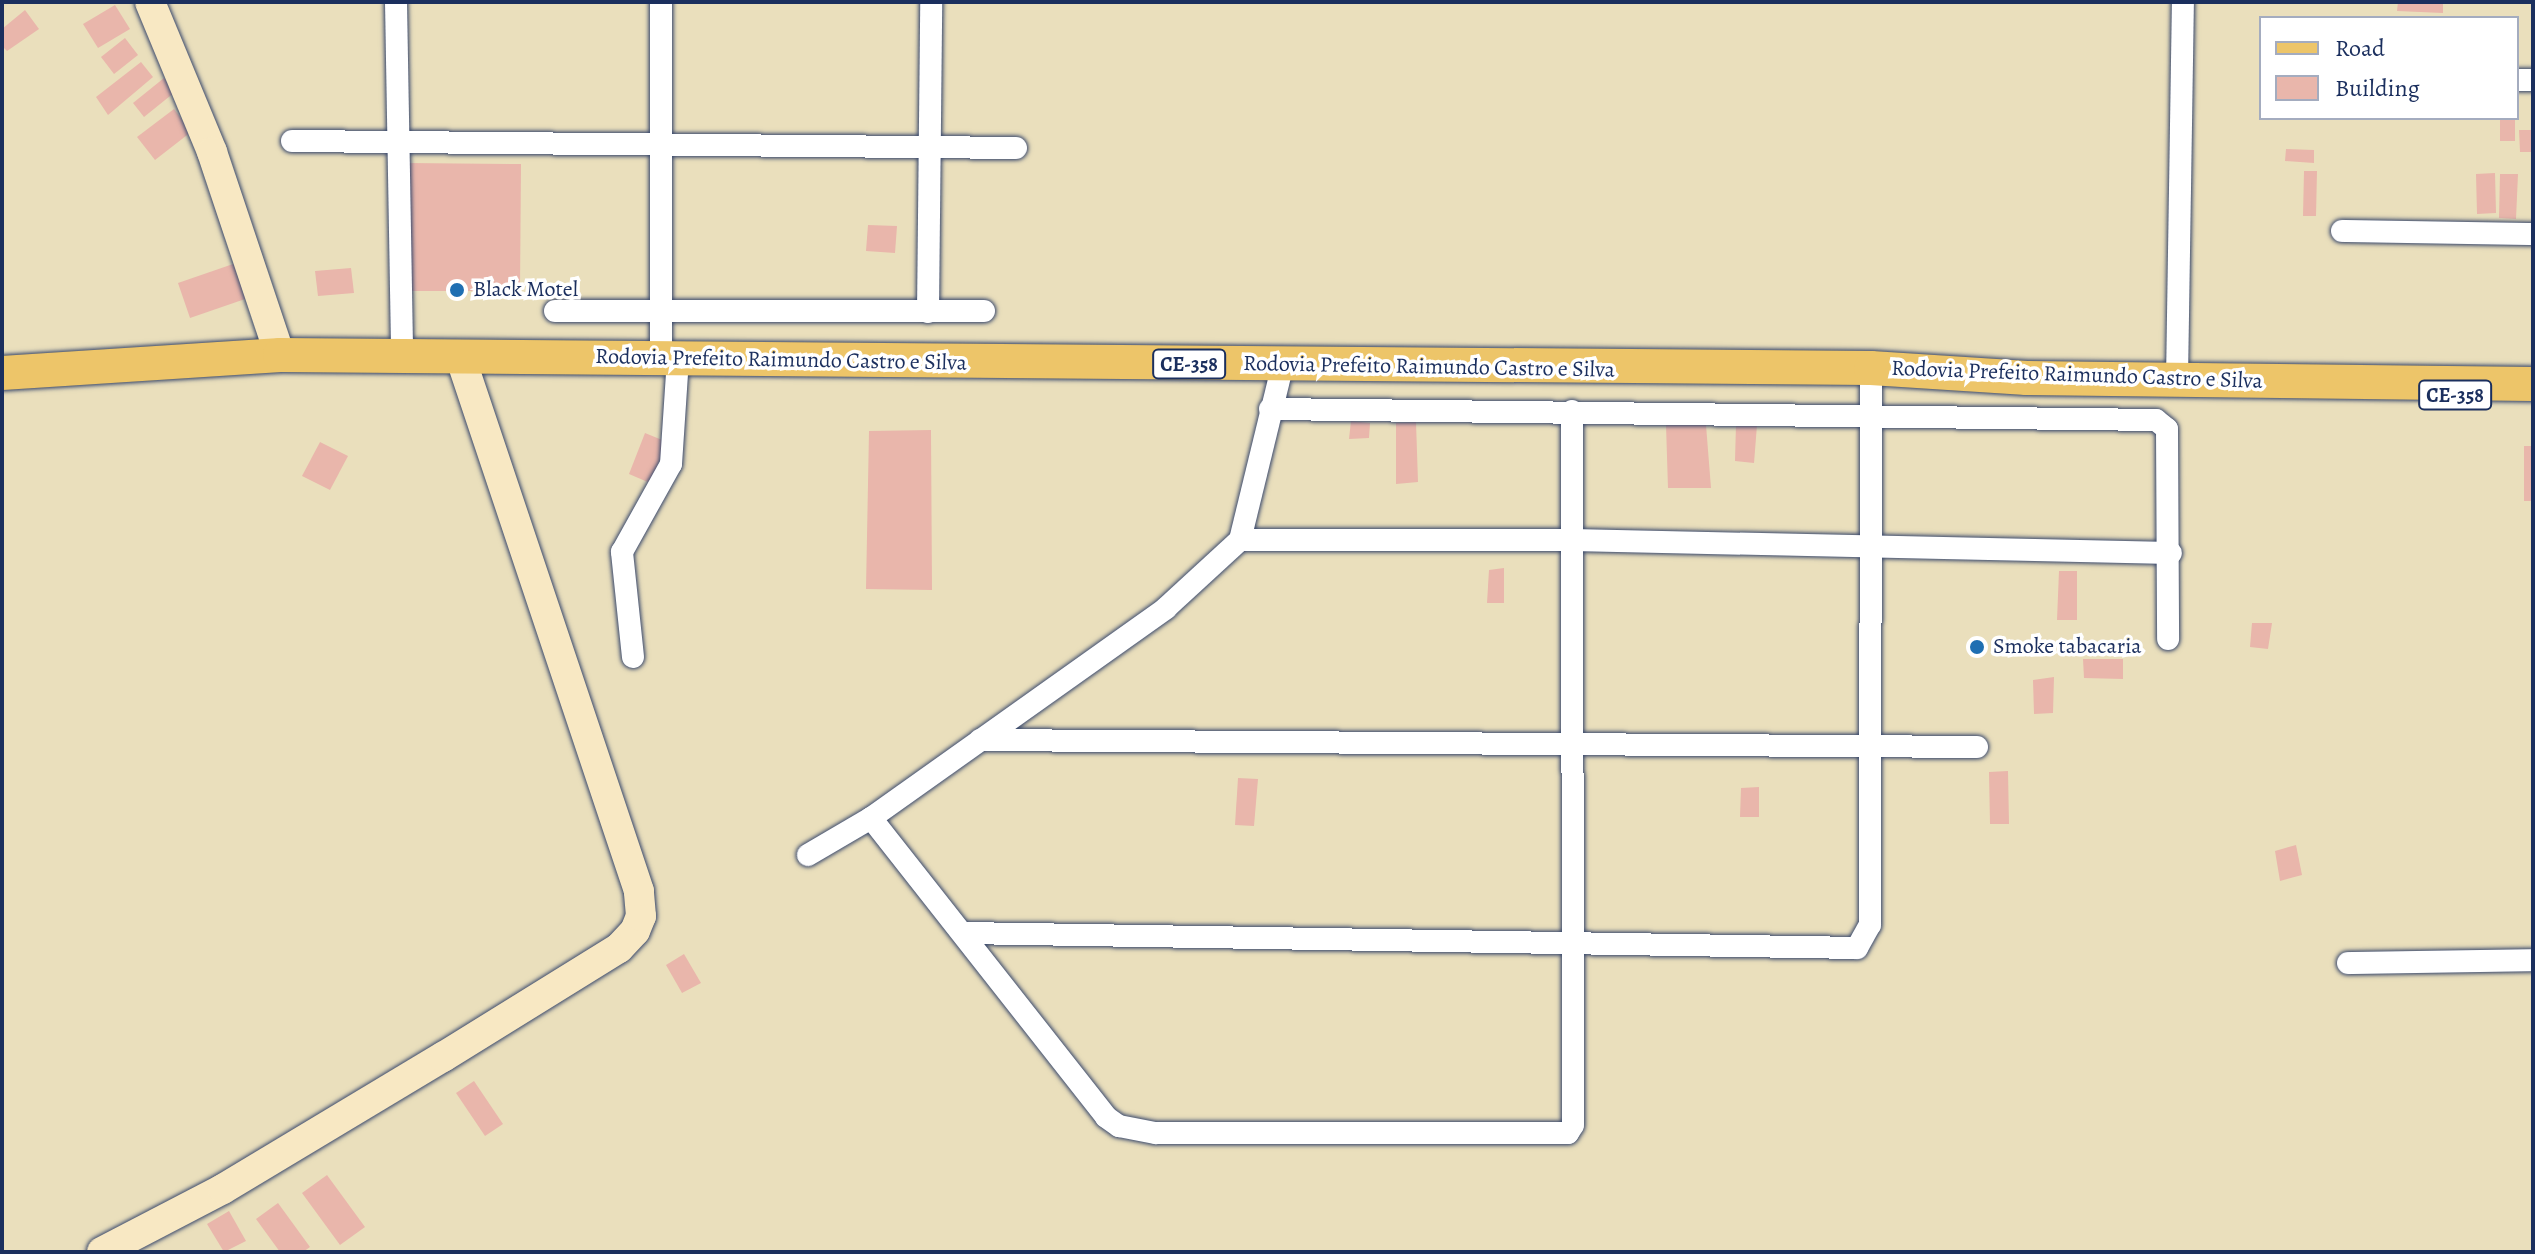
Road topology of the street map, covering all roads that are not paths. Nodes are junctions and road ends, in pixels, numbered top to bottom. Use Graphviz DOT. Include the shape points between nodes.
graph roads {
  1 [pos="150,2"];
  2 [pos="396,2"];
  3 [pos="661,2"];
  4 [pos="931,2"];
  5 [pos="2183,2"];
  6 [pos="292,141"];
  7 [pos="396,143"];
  8 [pos="660,148"];
  9 [pos="1016,148"];
  10 [pos="929,151"];
  11 [pos="2342,231"];
  12 [pos="2533,234"];
  13 [pos="657,310"];
  14 [pos="555,311"];
  15 [pos="984,311"];
  16 [pos="928,312"];
  17 [pos="280,355"];
  18 [pos="402,355"];
  19 [pos="670,358"];
  20 [pos="461,359"];
  21 [pos="1283,364"];
  22 [pos="1871,368"];
  23 [pos="2,373"];
  24 [pos="2177,379"];
  25 [pos="2376,382"];
  26 [pos="2533,384"];
  27 [pos="2533,407"];
  28 [pos="1270,409"];
  29 [pos="1572,411"];
  30 [pos="1867,414"];
  31 [pos="1240,540"];
  32 [pos="1572,540"];
  33 [pos="1870,548"];
  34 [pos="2171,553"];
  35 [pos="2168,639"];
  36 [pos="633,657"];
  37 [pos="980,740"];
  38 [pos="1573,741"];
  39 [pos="1874,745"];
  40 [pos="1977,747"];
  41 [pos="871,818"];
  42 [pos="808,855"];
  43 [pos="964,933"];
  44 [pos="1573,943"];
  45 [pos="2533,960"];
  46 [pos="2348,963"];
  47 [pos="102,1252"];
  1 -- 17 [label="street" via="212,152"];
  2 -- 7 [label="street"];
  3 -- 8 [label="street"];
  4 -- 10 [label="street"];
  5 -- 24 [label="street"];
  6 -- 7 [label="street"];
  7 -- 8 [label="street"];
  7 -- 18 [label="street"];
  8 -- 10 [label="street"];
  8 -- 13 [label="street"];
  9 -- 10 [label="street"];
  10 -- 16 [label="street"];
  11 -- 12 [label="street"];
  13 -- 14 [label="street"];
  13 -- 16 [label="street"];
  13 -- 19 [label="street"];
  15 -- 16 [label="street"];
  17 -- 18 [label="main road, Rodovia Prefeito Raimundo Castro e Silva / CE-358"];
  17 -- 23 [label="main road, Rodovia Prefeito Raimundo Castro e Silva / CE-358"];
  18 -- 20 [label="main road, Rodovia Prefeito Raimundo Castro e Silva / CE-358"];
  19 -- 20 [label="main road, Rodovia Prefeito Raimundo Castro e Silva / CE-358"];
  19 -- 21 [label="main road, Rodovia Prefeito Raimundo Castro e Silva / CE-358"];
  19 -- 36 [label="street" via="671,464 622,552"];
  20 -- 47 [label="street" via="639,891 641,916 635,931 605,957 352,1112 223,1189"];
  21 -- 22 [label="main road, Rodovia Prefeito Raimundo Castro e Silva / CE-358"];
  21 -- 28 [label="street"];
  22 -- 24 [label="main road, Rodovia Prefeito Raimundo Castro e Silva / CE-358"];
  22 -- 30 [label="street"];
  24 -- 25 [label="main road, Rodovia Prefeito Raimundo Castro e Silva / CE-358"];
  25 -- 26 [label="main road, CE-358"];
  25 -- 27 [label="main road, CE-358"];
  28 -- 29 [label="street"];
  28 -- 31 [label="street"];
  29 -- 30 [label="street"];
  29 -- 32 [label="street"];
  30 -- 33 [label="street"];
  30 -- 34 [label="street" via="2156,420 2167,429"];
  31 -- 32 [label="street"];
  31 -- 37 [label="street" via="1166,608"];
  32 -- 33 [label="street"];
  32 -- 38 [label="street"];
  33 -- 34 [label="street"];
  33 -- 39 [label="street"];
  34 -- 35 [label="street"];
  37 -- 38 [label="street"];
  37 -- 41 [label="street"];
  38 -- 39 [label="street"];
  38 -- 44 [label="street"];
  39 -- 40 [label="street"];
  39 -- 44 [label="street" via="1870,925 1857,948"];
  41 -- 42 [label="street"];
  41 -- 43 [label="street"];
  43 -- 44 [label="street"];
  43 -- 44 [label="street" via="1106,1117 1135,1131 1156,1133 1568,1133 1573,1125"];
  45 -- 46 [label="street"];
}
